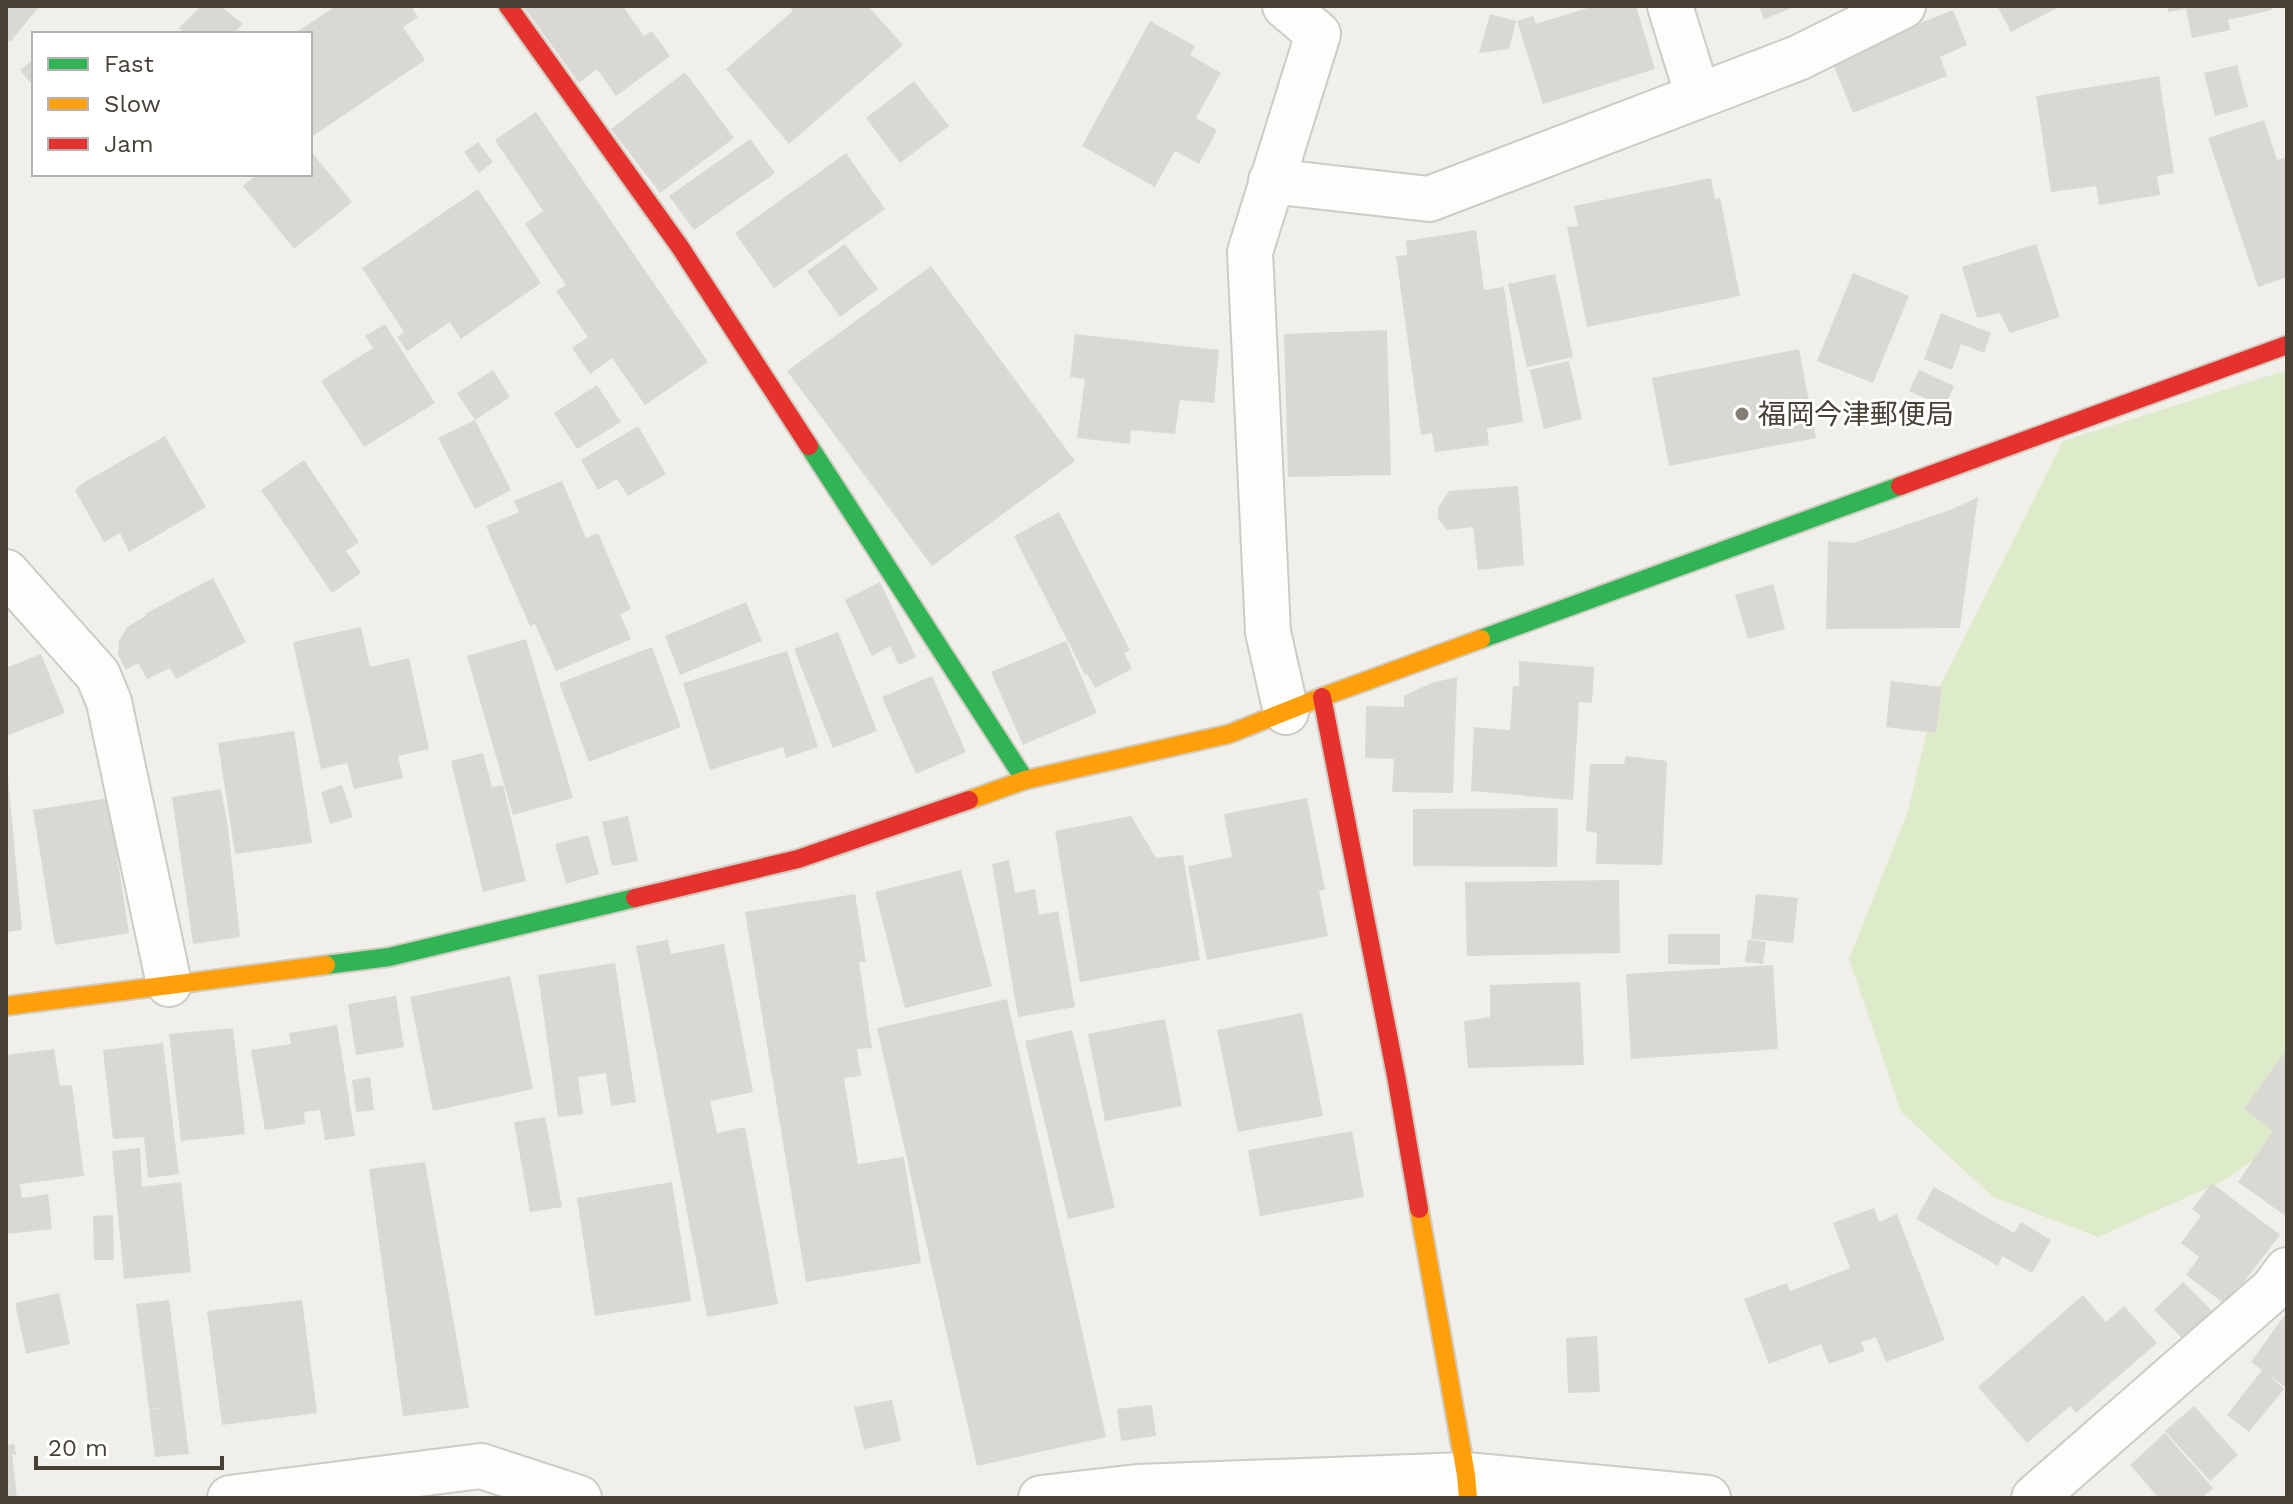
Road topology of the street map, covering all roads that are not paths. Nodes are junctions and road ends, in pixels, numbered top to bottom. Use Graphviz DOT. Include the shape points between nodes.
graph roads {
  1 [pos="508,6"];
  2 [pos="1285,6"];
  3 [pos="1670,6"];
  4 [pos="1903,6"];
  5 [pos="1698,96"];
  6 [pos="1271,181"];
  7 [pos="2287,345"];
  8 [pos="6,572"];
  9 [pos="1304,705"];
  10 [pos="1025,780"];
  11 [pos="169,984"];
  12 [pos="6,1006"];
  13 [pos="2287,1270"];
  14 [pos="1467,1486"];
  15 [pos="230,1498"];
  16 [pos="579,1498"];
  17 [pos="1041,1498"];
  18 [pos="1708,1498"];
  19 [pos="2034,1498"];
  1 -- 10 [label="street" via="680,247"];
  2 -- 6 [label="street" via="1318,34"];
  3 -- 5 [label="street"];
  4 -- 5 [label="street" via="1798,58"];
  5 -- 6 [label="street" via="1429,199"];
  6 -- 9 [label="street" via="1250,252 1268,632"];
  7 -- 9 [label="street"];
  8 -- 11 [label="street" via="98,675 109,702"];
  9 -- 10 [label="street" via="1229,734"];
  9 -- 14 [label="street" via="1397,1081"];
  10 -- 11 [label="street" via="798,859 389,957"];
  11 -- 12 [label="street"];
  13 -- 19 [label="street" via="2273,1289"];
  14 -- 17 [label="street" via="1137,1487"];
  14 -- 18 [label="street"];
  15 -- 16 [label="street" via="481,1466"];
}
